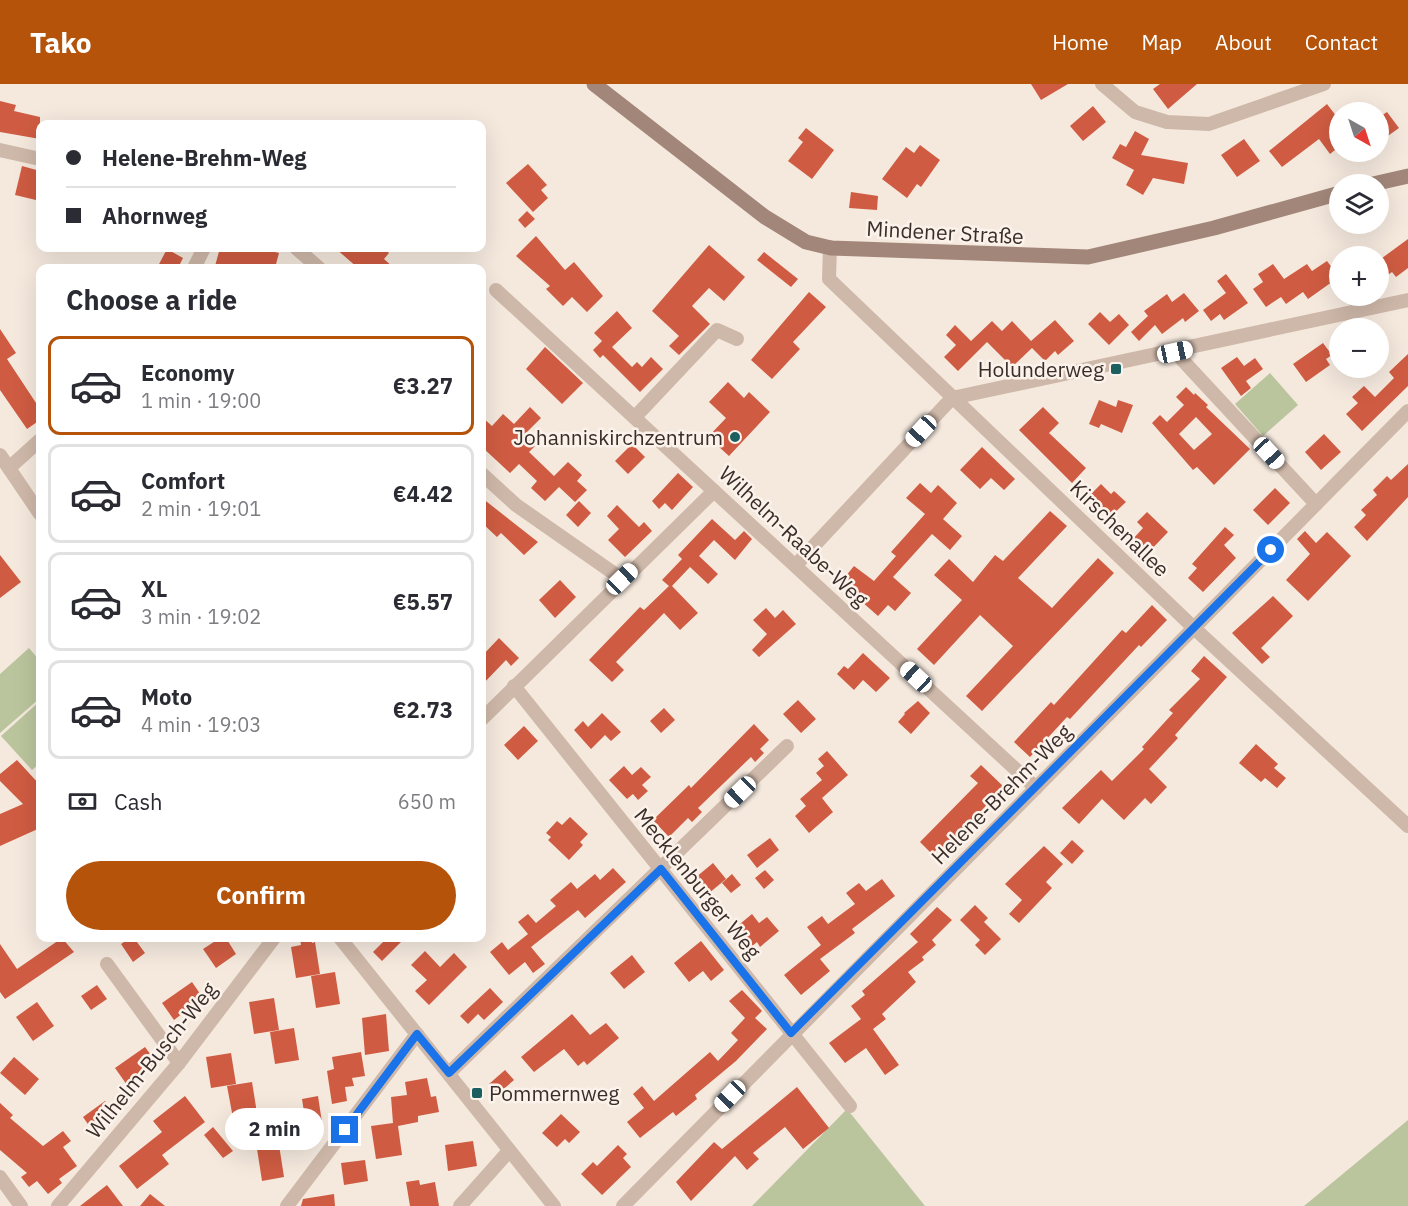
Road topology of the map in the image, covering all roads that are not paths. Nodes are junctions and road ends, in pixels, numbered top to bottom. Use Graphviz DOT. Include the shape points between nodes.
graph roads {
  1 [pos="594,84"];
  2 [pos="1102,84"];
  3 [pos="1324,84"];
  4 [pos="0,150"];
  5 [pos="36,158"];
  6 [pos="1408,176"];
  7 [pos="1389,180"];
  8 [pos="1329,196"];
  9 [pos="830,247"];
  10 [pos="301,252"];
  11 [pos="314,264"];
  12 [pos="496,290"];
  13 [pos="1408,300"];
  14 [pos="737,339"];
  15 [pos="1175,352"];
  16 [pos="952,398"];
  17 [pos="1408,411"];
  18 [pos="634,417"];
  19 [pos="36,444"];
  20 [pos="0,455"];
  21 [pos="9,468"];
  22 [pos="486,478"];
  23 [pos="714,490"];
  24 [pos="1316,504"];
  25 [pos="36,508"];
  26 [pos="796,565"];
  27 [pos="622,579"];
  28 [pos="1194,628"];
  29 [pos="514,686"];
  30 [pos="486,715"];
  31 [pos="787,746"];
  32 [pos="1036,789"];
  33 [pos="1408,826"];
  34 [pos="661,869"];
  35 [pos="271,942"];
  36 [pos="343,942"];
  37 [pos="107,964"];
  38 [pos="791,1033"];
  39 [pos="417,1034"];
  40 [pos="179,1063"];
  41 [pos="449,1073"];
  42 [pos="850,1106"];
  43 [pos="509,1151"];
  44 [pos="0,1177"];
  45 [pos="21,1206"];
  46 [pos="58,1206"];
  47 [pos="287,1206"];
  48 [pos="460,1206"];
  49 [pos="554,1206"];
  50 [pos="623,1206"];
  1 -- 9 [label="main road, Mindener Straße" via="765,217 806,242"];
  2 -- 3 [label="street" via="1135,112 1167,122 1209,124"];
  4 -- 5 [label="street"];
  6 -- 7 [label="main road"];
  8 -- 9 [label="main road, Mindener Straße" via="1088,257"];
  9 -- 16 [label="street, Kirschenallee" via="829,279"];
  10 -- 11 [label="street"];
  12 -- 18 [label="street, Wilhelm-Raabe-Weg"];
  13 -- 15 [label="street"];
  14 -- 18 [label="street" via="717,330"];
  15 -- 16 [label="street"];
  15 -- 24 [label="street"];
  16 -- 26 [label="street"];
  16 -- 28 [label="street, Kirschenallee"];
  17 -- 24 [label="street, Helene-Brehm-Weg"];
  18 -- 23 [label="street, Wilhelm-Raabe-Weg"];
  19 -- 21 [label="street"];
  20 -- 21 [label="street"];
  21 -- 25 [label="street"];
  22 -- 27 [label="street" via="516,505"];
  23 -- 26 [label="street, Wilhelm-Raabe-Weg"];
  23 -- 27 [label="street"];
  24 -- 28 [label="street, Helene-Brehm-Weg"];
  26 -- 32 [label="street, Wilhelm-Raabe-Weg"];
  27 -- 29 [label="street"];
  28 -- 32 [label="street, Helene-Brehm-Weg"];
  28 -- 33 [label="street, Kirschenallee"];
  29 -- 30 [label="street"];
  29 -- 34 [label="street, Mecklenburger Weg"];
  31 -- 34 [label="street"];
  32 -- 38 [label="street, Helene-Brehm-Weg"];
  34 -- 38 [label="street, Mecklenburger Weg"];
  34 -- 41 [label="street"];
  35 -- 40 [label="street, Wilhelm-Busch-Weg"];
  36 -- 39 [label="street"];
  37 -- 40 [label="street"];
  38 -- 42 [label="street, Mecklenburger Weg"];
  38 -- 50 [label="street, Helene-Brehm-Weg"];
  39 -- 41 [label="street"];
  39 -- 47 [label="street"];
  40 -- 46 [label="street, Wilhelm-Busch-Weg"];
  41 -- 43 [label="street"];
  43 -- 48 [label="street"];
  43 -- 49 [label="street"];
  44 -- 45 [label="street"];
}
